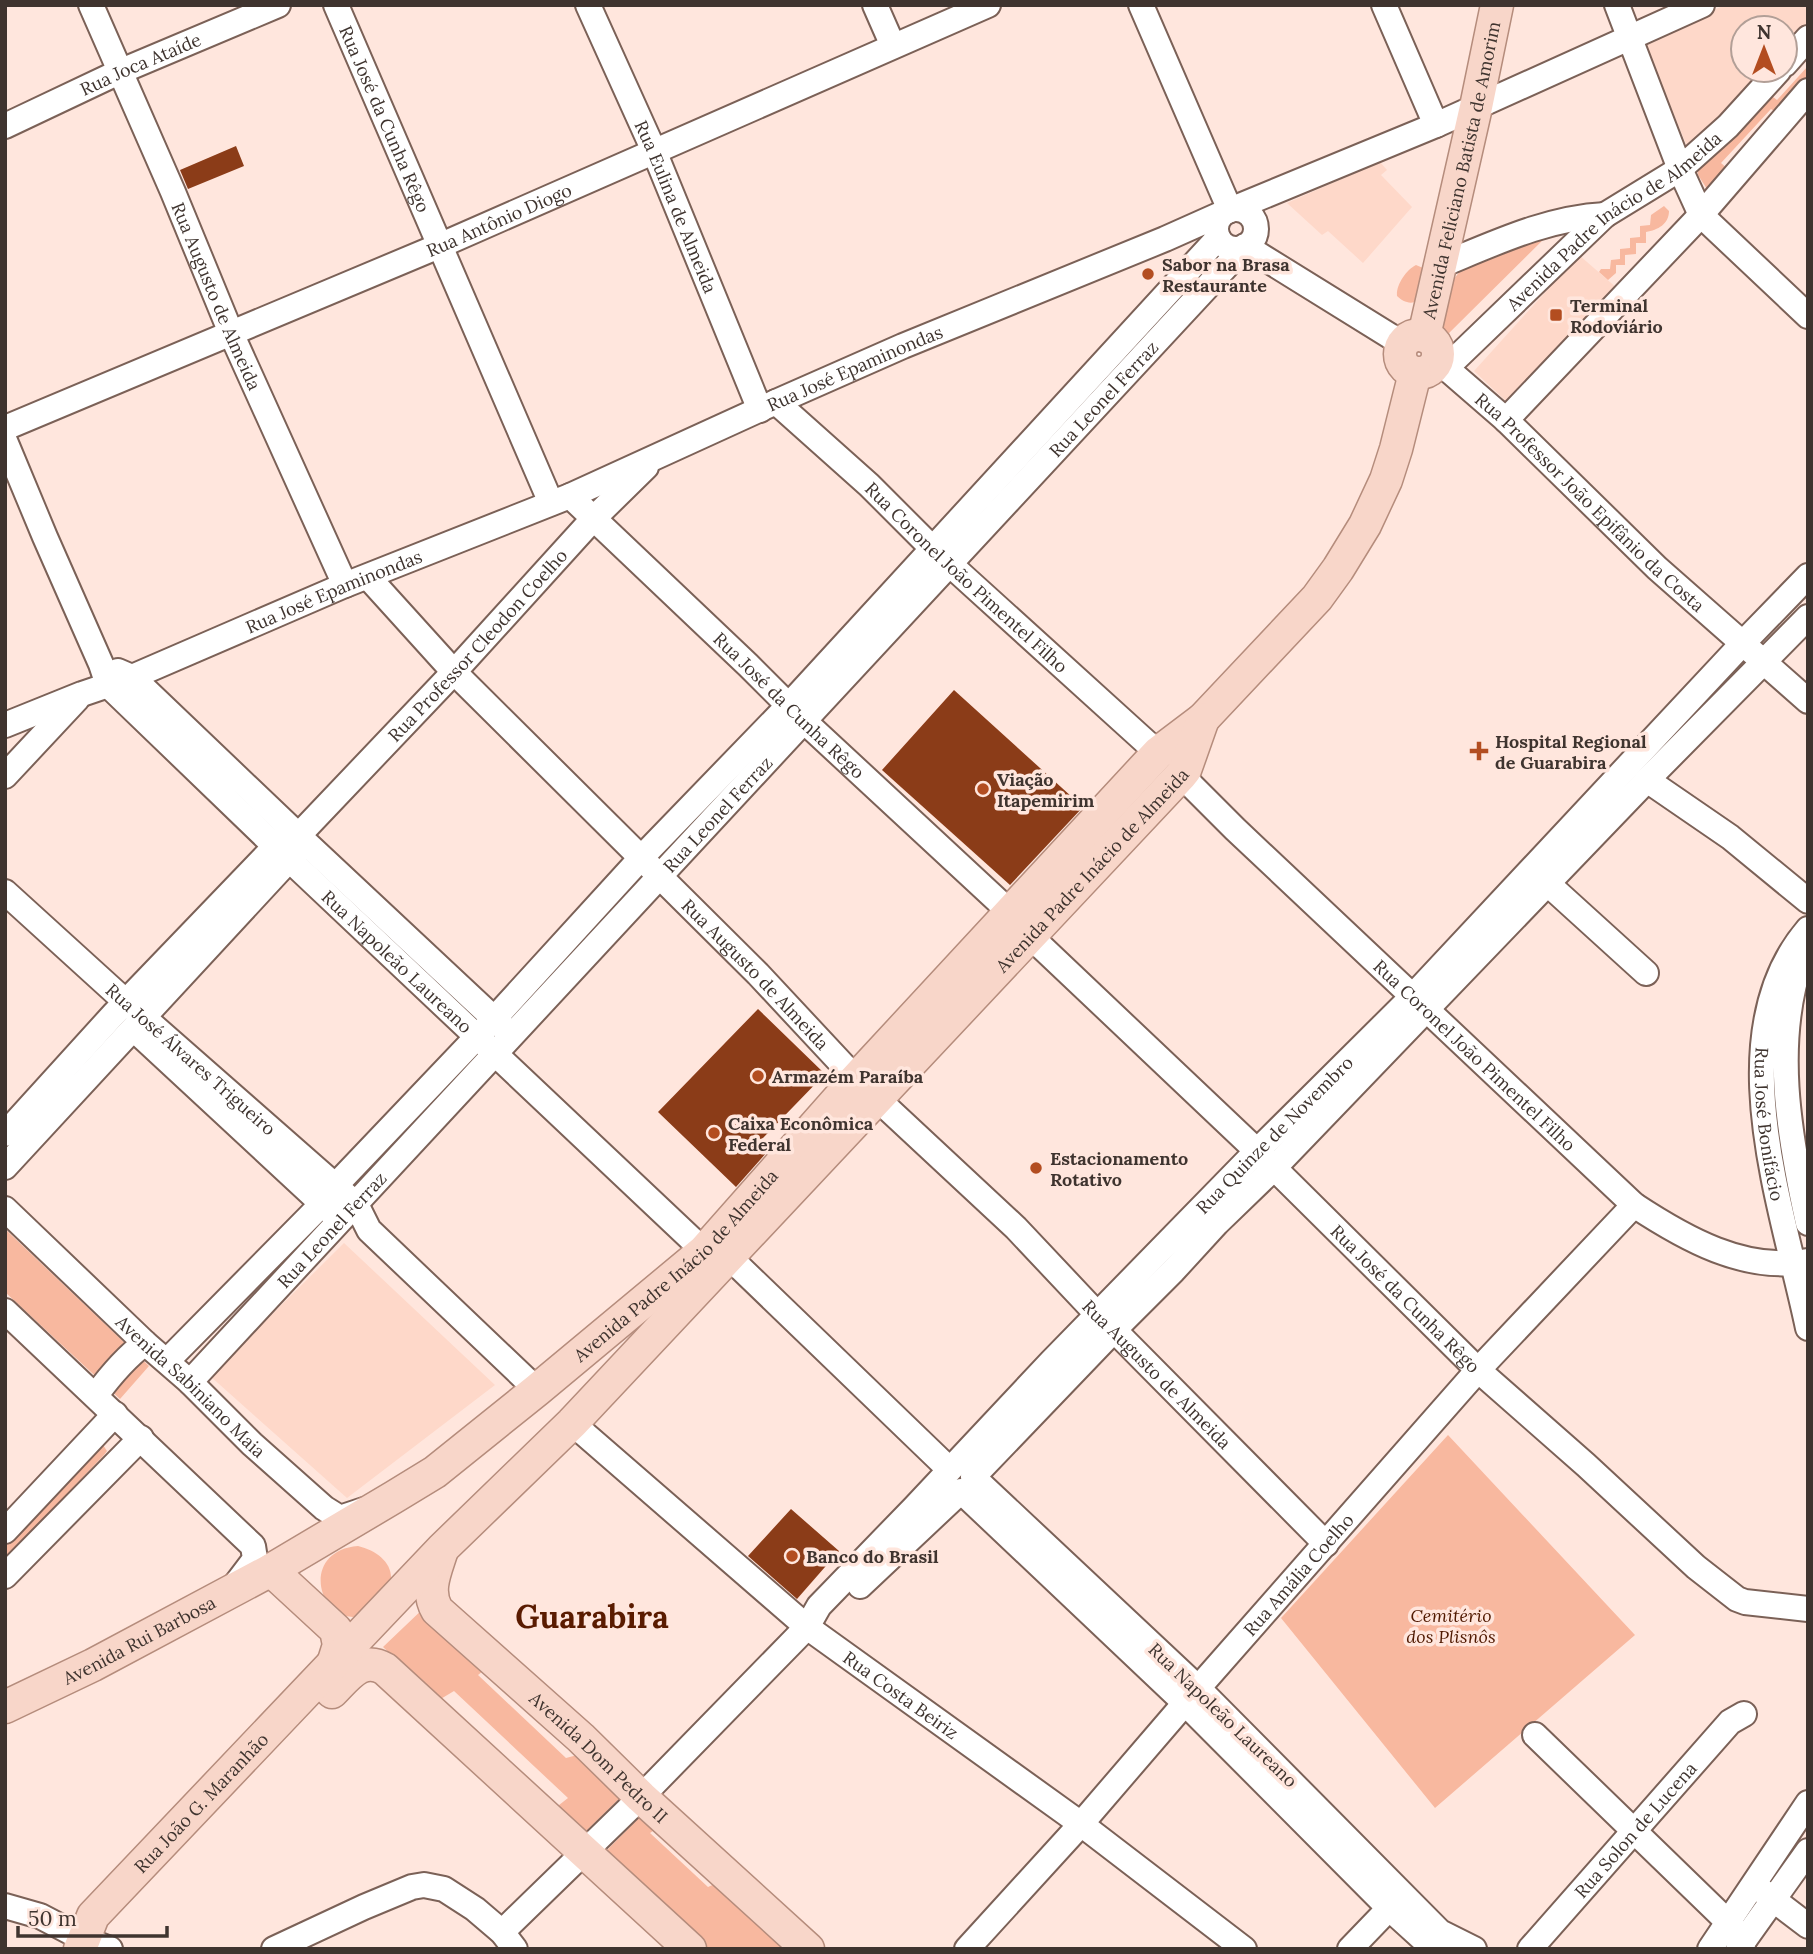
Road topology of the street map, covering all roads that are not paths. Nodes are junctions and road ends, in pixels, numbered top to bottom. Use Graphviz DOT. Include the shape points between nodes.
graph roads {
  1 [pos="90,5"];
  2 [pos="278,5"];
  3 [pos="336,5"];
  4 [pos="588,5"];
  5 [pos="875,5"];
  6 [pos="988,5"];
  7 [pos="1141,5"];
  8 [pos="1384,5"];
  9 [pos="1497,5"];
  10 [pos="1616,5"];
  11 [pos="1702,5"];
  12 [pos="1630,37"];
  13 [pos="892,46"];
  14 [pos="119,72"];
  15 [pos="1766,84"];
  16 [pos="1808,91"];
  17 [pos="1476,107"];
  18 [pos="1436,125"];
  19 [pos="5,126"];
  20 [pos="654,151"];
  21 [pos="1680,169"];
  22 [pos="1267,195"];
  23 [pos="1230,209"];
  24 [pos="1605,215"];
  25 [pos="1701,215"];
  26 [pos="1250,235"];
  27 [pos="1218,238"];
  28 [pos="439,246"];
  29 [pos="1438,266"];
  30 [pos="1808,316"];
  31 [pos="231,332"];
  32 [pos="1425,357"];
  33 [pos="768,406"];
  34 [pos="1506,420"];
  35 [pos="5,428"];
  36 [pos="5,441"];
  37 [pos="657,455"];
  38 [pos="560,499"];
  39 [pos="593,519"];
  40 [pos="942,556"];
  41 [pos="1808,576"];
  42 [pos="356,581"];
  43 [pos="1808,617"];
  44 [pos="1743,643"];
  45 [pos="1763,662"];
  46 [pos="454,672"];
  47 [pos="105,675"];
  48 [pos="132,677"];
  49 [pos="82,694"];
  50 [pos="1808,701"];
  51 [pos="796,713"];
  52 [pos="1203,719"];
  53 [pos="5,725"];
  54 [pos="1158,754"];
  55 [pos="1181,775"];
  56 [pos="5,776"];
  57 [pos="1647,780"];
  58 [pos="292,843"];
  59 [pos="642,858"];
  60 [pos="660,876"];
  61 [pos="1548,884"];
  62 [pos="5,892"];
  63 [pos="1808,901"];
  64 [pos="5,912"];
  65 [pos="1020,924"];
  66 [pos="1808,929"];
  67 [pos="1800,951"];
  68 [pos="1646,973"];
  69 [pos="1419,1004"];
  70 [pos="129,1015"];
  71 [pos="494,1019"];
  72 [pos="512,1035"];
  73 [pos="476,1037"];
  74 [pos="495,1054"];
  75 [pos="866,1088"];
  76 [pos="5,1133"];
  77 [pos="1266,1159"];
  78 [pos="5,1167"];
  79 [pos="329,1194"];
  80 [pos="1634,1205"];
  81 [pos="5,1209"];
  82 [pos="348,1212"];
  83 [pos="1808,1223"];
  84 [pos="716,1254"];
  85 [pos="1800,1263"];
  86 [pos="5,1311"];
  87 [pos="1105,1322"];
  88 [pos="1808,1328"];
  89 [pos="145,1343"];
  90 [pos="167,1361"];
  91 [pos="1478,1370"];
  92 [pos="190,1382"];
  93 [pos="537,1390"];
  94 [pos="96,1395"];
  95 [pos="115,1414"];
  96 [pos="572,1423"];
  97 [pos="141,1438"];
  98 [pos="961,1479"];
  99 [pos="394,1497"];
  100 [pos="5,1531"];
  101 [pos="1326,1544"];
  102 [pos="442,1549"];
  103 [pos="271,1570"];
  104 [pos="5,1576"];
  105 [pos="410,1583"];
  106 [pos="230,1591"];
  107 [pos="1808,1609"];
  108 [pos="807,1626"];
  109 [pos="332,1664"];
  110 [pos="1191,1695"];
  111 [pos="5,1707"];
  112 [pos="1744,1714"];
  113 [pos="1535,1735"];
  114 [pos="642,1797"];
  115 [pos="1808,1803"];
  116 [pos="1081,1824"];
  117 [pos="1634,1833"];
  118 [pos="585,1851"];
  119 [pos="1808,1851"];
  120 [pos="1754,1884"];
  121 [pos="1397,1901"];
  122 [pos="1773,1901"];
  123 [pos="5,1906"];
  124 [pos="1808,1926"];
  125 [pos="1737,1938"];
  126 [pos="509,1940"];
  127 [pos="91,1945"];
  128 [pos="274,1949"];
  129 [pos="690,1949"];
  130 [pos="808,1949"];
  131 [pos="967,1949"];
  132 [pos="1244,1949"];
  133 [pos="1350,1949"];
  134 [pos="1434,1949"];
  135 [pos="1474,1949"];
  136 [pos="1530,1949"];
  137 [pos="1710,1949"];
  1 -- 14 [label="street, Rua Augusto de Almeida"];
  2 -- 14 [label="street, Rua Joca Ataíde"];
  3 -- 28 [label="street, Rua José da Cunha Rêgo"];
  4 -- 20 [label="street, Rua Eulina de Almeida"];
  5 -- 13 [label="street"];
  6 -- 13 [label="street, Rua Antônio Diogo"];
  7 -- 23 [label="street"];
  8 -- 18 [label="street"];
  9 -- 17 [label="main road, Avenida Feliciano Batista de Amorim"];
  10 -- 12 [label="street"];
  11 -- 12 [label="street, Rua José Epaminondas"];
  12 -- 17 [label="street, Rua José Epaminondas"];
  12 -- 21 [label="street"];
  13 -- 20 [label="street, Rua Antônio Diogo"];
  14 -- 19 [label="street, Rua Joca Ataíde"];
  14 -- 31 [label="street, Rua Augusto de Almeida"];
  15 -- 21 [label="street, Avenida Padre Inácio de Almeida"];
  16 -- 25 [label="street"];
  17 -- 18 [label="street, Rua José Epaminondas"];
  17 -- 29 [label="main road, Avenida Feliciano Batista de Amorim"];
  18 -- 22 [label="street, Rua José Epaminondas"];
  20 -- 28 [label="street, Rua Antônio Diogo"];
  20 -- 33 [label="street, Rua Eulina de Almeida"];
  21 -- 24 [label="street, Avenida Padre Inácio de Almeida"];
  21 -- 25 [label="street"];
  22 -- 23 [label="street, Rua José Epaminondas"];
  22 -- 26 [label="street"];
  23 -- 26 [label="street" via="1249,214"];
  23 -- 27 [label="street" via="1217,221"];
  23 -- 33 [label="street, Rua José Epaminondas"];
  24 -- 29 [label="street" via="1524,231"];
  24 -- 32 [label="street, Avenida Padre Inácio de Almeida"];
  25 -- 30 [label="street"];
  25 -- 34 [label="street"];
  26 -- 27 [label="street" via="1233,248"];
  26 -- 32 [label="street, Rua Professor João Epifânio da Costa"];
  26 -- 40 [label="street, Rua Leonel Ferraz"];
  27 -- 40 [label="street, Rua Leonel Ferraz"];
  28 -- 31 [label="street, Rua Antônio Diogo"];
  28 -- 38 [label="street, Rua José da Cunha Rêgo"];
  29 -- 32 [label="main road, Avenida Feliciano Batista de Amorim"];
  31 -- 35 [label="street, Rua Antônio Diogo"];
  31 -- 42 [label="street, Rua Augusto de Almeida"];
  32 -- 34 [label="street, Rua Professor João Epifânio da Costa"];
  32 -- 52 [label="main road, Avenida Padre Inácio de Almeida" via="1386,480 1338,569 1317,598"];
  33 -- 37 [label="street, Rua José Epaminondas"];
  33 -- 40 [label="street, Rua Coronel João Pimentel Filho" via="869,485"];
  34 -- 44 [label="street, Rua Professor João Epifânio da Costa" via="1657,568"];
  36 -- 47 [label="street, Rua Napoleão Laureano"];
  37 -- 38 [label="street, Rua José Epaminondas"];
  37 -- 39 [label="street, Rua Professor Cleodon Coelho"];
  38 -- 39 [label="street, Rua José da Cunha Rêgo"];
  38 -- 42 [label="street, Rua José Epaminondas"];
  39 -- 46 [label="street, Rua Professor Cleodon Coelho"];
  39 -- 51 [label="street, Rua José da Cunha Rêgo"];
  40 -- 51 [label="street, Rua Leonel Ferraz"];
  40 -- 54 [label="street, Rua Coronel João Pimentel Filho"];
  41 -- 44 [label="street, Rua Quinze de Novembro"];
  42 -- 46 [label="street, Rua Augusto de Almeida"];
  42 -- 48 [label="street, Rua José Epaminondas"];
  43 -- 45 [label="street, Rua Quinze de Novembro"];
  44 -- 45 [label="street, Rua Professor João Epifânio da Costa"];
  44 -- 69 [label="street, Rua Quinze de Novembro"];
  45 -- 50 [label="street"];
  45 -- 57 [label="street, Rua Quinze de Novembro"];
  46 -- 58 [label="street, Rua Professor Cleodon Coelho"];
  46 -- 59 [label="street, Rua Augusto de Almeida"];
  47 -- 48 [label="street, Rua Napoleão Laureano"];
  47 -- 49 [label="street"];
  47 -- 58 [label="street, Rua Napoleão Laureano"];
  48 -- 58 [label="street, Rua Napoleão Laureano"];
  49 -- 53 [label="street"];
  49 -- 56 [label="street"];
  51 -- 59 [label="street, Rua Leonel Ferraz"];
  51 -- 60 [label="street, Rua Leonel Ferraz"];
  51 -- 65 [label="street, Rua José da Cunha Rêgo"];
  52 -- 54 [label="main road, Avenida Padre Inácio de Almeida"];
  52 -- 55 [label="main road, Avenida Padre Inácio de Almeida"];
  54 -- 55 [label="main road" via="1153,763 1158,777 1167,781"];
  54 -- 65 [label="main road, Avenida Padre Inácio de Almeida"];
  55 -- 65 [label="main road, Avenida Padre Inácio de Almeida"];
  55 -- 69 [label="street, Rua Coronel João Pimentel Filho"];
  57 -- 61 [label="street, Rua Quinze de Novembro"];
  57 -- 63 [label="street" via="1731,837"];
  58 -- 70 [label="street, Rua Professor Cleodon Coelho"];
  58 -- 71 [label="street, Rua Napoleão Laureano"];
  58 -- 73 [label="street, Rua Napoleão Laureano"];
  59 -- 60 [label="street, Rua Augusto de Almeida"];
  59 -- 71 [label="street, Rua Leonel Ferraz"];
  60 -- 72 [label="street, Rua Leonel Ferraz"];
  60 -- 75 [label="street, Rua Augusto de Almeida"];
  61 -- 68 [label="street"];
  61 -- 69 [label="street, Rua Quinze de Novembro"];
  62 -- 70 [label="street, Rua José Álvares Trigueiro"];
  64 -- 70 [label="street, Rua José Álvares Trigueiro"];
  65 -- 75 [label="main road, Avenida Padre Inácio de Almeida"];
  65 -- 77 [label="street, Rua José da Cunha Rêgo"];
  66 -- 67 [label="street, Rua José Bonifácio"];
  67 -- 83 [label="street, Rua José Bonifácio" via="1788,1013 1786,1070"];
  67 -- 85 [label="street, Rua José Bonifácio" via="1776,981 1767,1009 1762,1084 1784,1231"];
  69 -- 77 [label="street, Rua Quinze de Novembro"];
  69 -- 80 [label="street, Rua Coronel João Pimentel Filho"];
  70 -- 76 [label="street, Rua Professor Cleodon Coelho"];
  70 -- 78 [label="street, Rua Professor Cleodon Coelho"];
  70 -- 79 [label="street, Rua José Álvares Trigueiro"];
  71 -- 72 [label="street, Rua Napoleão Laureano"];
  71 -- 73 [label="street, Rua Leonel Ferraz"];
  72 -- 74 [label="street, Rua Leonel Ferraz"];
  73 -- 74 [label="street, Rua Napoleão Laureano"];
  73 -- 79 [label="street, Rua Leonel Ferraz"];
  74 -- 82 [label="street, Rua Leonel Ferraz"];
  74 -- 84 [label="street, Rua Napoleão Laureano"];
  75 -- 84 [label="main road, Avenida Padre Inácio de Almeida"];
  75 -- 87 [label="street, Rua Augusto de Almeida" via="1016,1228"];
  77 -- 87 [label="street, Rua Quinze de Novembro" via="1173,1271"];
  77 -- 91 [label="street, Rua José da Cunha Rêgo"];
  79 -- 82 [label="street, Rua José Álvares Trigueiro"];
  79 -- 90 [label="street, Rua Leonel Ferraz"];
  80 -- 85 [label="street, Rua Coronel João Pimentel Filho" via="1704,1246 1751,1260"];
  80 -- 91 [label="street, Rua Amália Coelho"];
  81 -- 89 [label="street, Avenida Sabiniano Maia"];
  82 -- 92 [label="street, Rua Leonel Ferraz"];
  82 -- 93 [label="street, Rua José Álvares Trigueiro"];
  84 -- 93 [label="main road, Avenida Padre Inácio de Almeida"];
  84 -- 96 [label="main road, Avenida Padre Inácio de Almeida"];
  84 -- 98 [label="street, Rua Napoleão Laureano"];
  85 -- 88 [label="street, Rua José Bonifácio"];
  86 -- 94 [label="street"];
  87 -- 98 [label="street, Rua Quinze de Novembro"];
  87 -- 101 [label="street, Rua Augusto de Almeida"];
  89 -- 90 [label="street, Avenida Sabiniano Maia"];
  89 -- 94 [label="street"];
  90 -- 92 [label="street, Avenida Sabiniano Maia"];
  91 -- 101 [label="street, Rua Amália Coelho"];
  91 -- 107 [label="street, Rua José da Cunha Rêgo" via="1737,1599"];
  92 -- 99 [label="street, Avenida Sabiniano Maia" via="252,1444 340,1518"];
  93 -- 96 [label="main road" via="531,1413 541,1426 556,1430"];
  93 -- 99 [label="main road, Avenida Padre Inácio de Almeida" via="435,1472"];
  94 -- 95 [label="street"];
  95 -- 97 [label="street"];
  95 -- 100 [label="street"];
  96 -- 102 [label="main road, Avenida Padre Inácio de Almeida"];
  96 -- 108 [label="street, Rua Costa Beiriz"];
  97 -- 104 [label="street"];
  97 -- 106 [label="street" via="253,1546 255,1559"];
  98 -- 108 [label="street, Rua Quinze de Novembro" via="914,1508 819,1606"];
  98 -- 110 [label="street, Rua Napoleão Laureano"];
  99 -- 103 [label="main road, Avenida Padre Inácio de Almeida"];
  101 -- 110 [label="street, Rua Amália Coelho"];
  102 -- 105 [label="main road, Avenida Padre Inácio de Almeida"];
  102 -- 114 [label="main road, Avenida Dom Pedro II" via="431,1587 437,1609"];
  103 -- 106 [label="main road, Avenida Rui Barbosa"];
  103 -- 109 [label="main road" via="337,1630 340,1645"];
  105 -- 109 [label="main road, Rua João G. Maranhão"];
  106 -- 111 [label="main road, Avenida Rui Barbosa"];
  108 -- 114 [label="street, Rua Quinze de Novembro"];
  108 -- 116 [label="street, Rua Costa Beiriz"];
  109 -- 127 [label="main road, Rua João G. Maranhão" via="93,1916"];
  110 -- 116 [label="street, Rua Amália Coelho"];
  110 -- 121 [label="street, Rua Napoleão Laureano"];
  112 -- 117 [label="street, Rua Solon de Lucena" via="1730,1722"];
  113 -- 117 [label="street"];
  114 -- 118 [label="street, Rua Quinze de Novembro"];
  114 -- 130 [label="main road, Avenida Dom Pedro II"];
  115 -- 120 [label="street"];
  116 -- 131 [label="street, Rua Amália Coelho"];
  116 -- 132 [label="street, Rua Costa Beiriz"];
  117 -- 125 [label="street"];
  117 -- 136 [label="street, Rua Solon de Lucena"];
  118 -- 126 [label="street, Rua Quinze de Novembro"];
  118 -- 127 [label="main road, Rua João G. Maranhão" via="385,1669 367,1664 351,1672"];
  118 -- 129 [label="main road"];
  119 -- 122 [label="street"];
  120 -- 122 [label="street"];
  120 -- 125 [label="street"];
  121 -- 133 [label="street"];
  121 -- 134 [label="street, Rua Napoleão Laureano"];
  121 -- 135 [label="street, Rua Napoleão Laureano" via="1440,1932"];
  122 -- 124 [label="street"];
  122 -- 125 [label="street"];
  123 -- 127 [label="street" via="40,1916"];
  125 -- 137 [label="street"];
  126 -- 128 [label="street" via="456,1896 424,1885 364,1906"];
}
